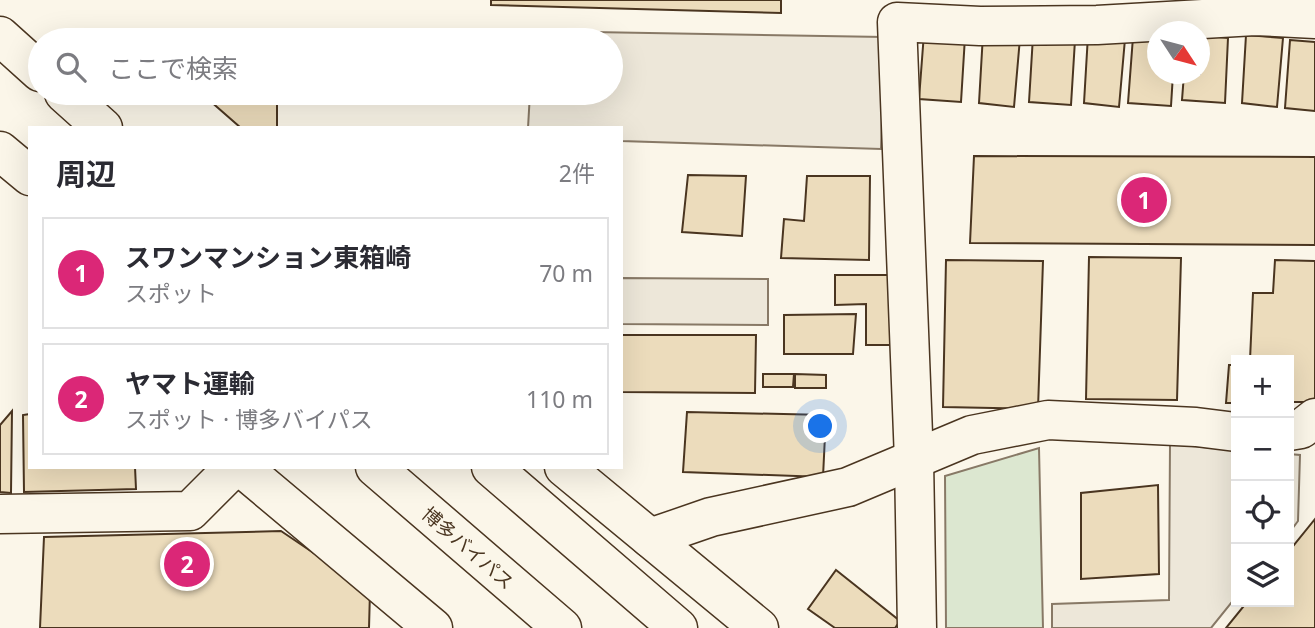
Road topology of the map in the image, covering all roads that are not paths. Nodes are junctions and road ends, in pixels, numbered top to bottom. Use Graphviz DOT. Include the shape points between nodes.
graph roads {
  1 [pos="1315,19"];
  2 [pos="0,36"];
  3 [pos="28,61"];
  4 [pos="77,105"];
  5 [pos="101,126"];
  6 [pos="0,151"];
  7 [pos="28,174"];
  8 [pos="1315,418"];
  9 [pos="1294,430"];
  10 [pos="1231,431"];
  11 [pos="914,460"];
  12 [pos="232,469"];
  13 [pos="243,469"];
  14 [pos="377,469"];
  15 [pos="493,469"];
  16 [pos="566,469"];
  17 [pos="0,514"];
  18 [pos="650,538"];
  19 [pos="433,628"];
  20 [pos="562,628"];
  21 [pos="677,628"];
  22 [pos="759,628"];
  23 [pos="917,628"];
  1 -- 11 [label="main road" via="1255,16 1084,26 897,22"];
  2 -- 3 [label="main road"];
  4 -- 5 [label="main road"];
  6 -- 7 [label="main road"];
  8 -- 9 [label="main road"];
  10 -- 11 [label="main road" via="1048,420 972,435"];
  11 -- 18 [label="main road" via="848,487 711,517"];
  11 -- 23 [label="main road"];
  12 -- 17 [label="main road" via="190,511"];
  13 -- 19 [label="main road"];
  14 -- 20 [label="main road, 博多バイパス"];
  15 -- 21 [label="main road"];
  16 -- 18 [label="main road"];
  18 -- 22 [label="main road"];
}
